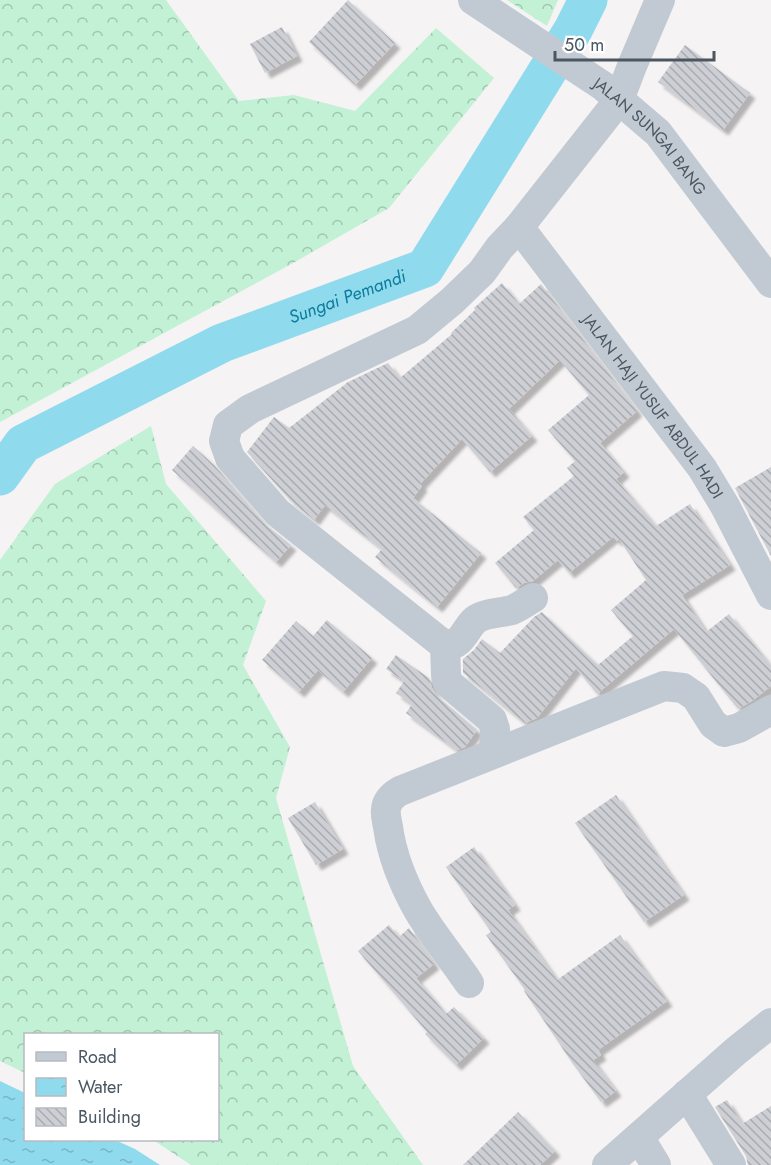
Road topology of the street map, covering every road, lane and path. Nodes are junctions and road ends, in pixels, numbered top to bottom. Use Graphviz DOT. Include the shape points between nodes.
graph roads {
  1 [pos="660,0"];
  2 [pos="479,4"];
  3 [pos="611,93"];
  4 [pos="519,227"];
  5 [pos="771,283"];
  6 [pos="771,595"];
  7 [pos="533,598"];
  8 [pos="445,645"];
  9 [pos="771,710"];
  10 [pos="494,753"];
  11 [pos="469,983"];
  12 [pos="771,1023"];
  13 [pos="687,1094"];
  14 [pos="639,1137"];
  15 [pos="607,1165"];
  16 [pos="656,1165"];
  17 [pos="732,1165"];
  1 -- 3 [label="street" via="632,66"];
  2 -- 3 [label="street, JALAN SUNGAI BANG"];
  3 -- 4 [label="street"];
  3 -- 5 [label="street, JALAN SUNGAI BANG" via="658,134"];
  4 -- 6 [label="street, JALAN HAJI YUSUF ABDUL HADI" via="702,468"];
  4 -- 8 [label="street" via="482,272 417,330 250,409 228,425 224,441 230,458 278,513"];
  7 -- 8 [label="street" via="514,609 479,618 457,643"];
  8 -- 10 [label="street" via="448,683 492,720"];
  9 -- 10 [label="street" via="724,732 712,724 696,698 683,688 664,686"];
  10 -- 11 [label="street" via="400,791 386,808 399,869 418,910"];
  12 -- 13 [label="street"];
  13 -- 14 [label="street"];
  13 -- 17 [label="street"];
  14 -- 15 [label="street"];
  14 -- 16 [label="street"];
}
